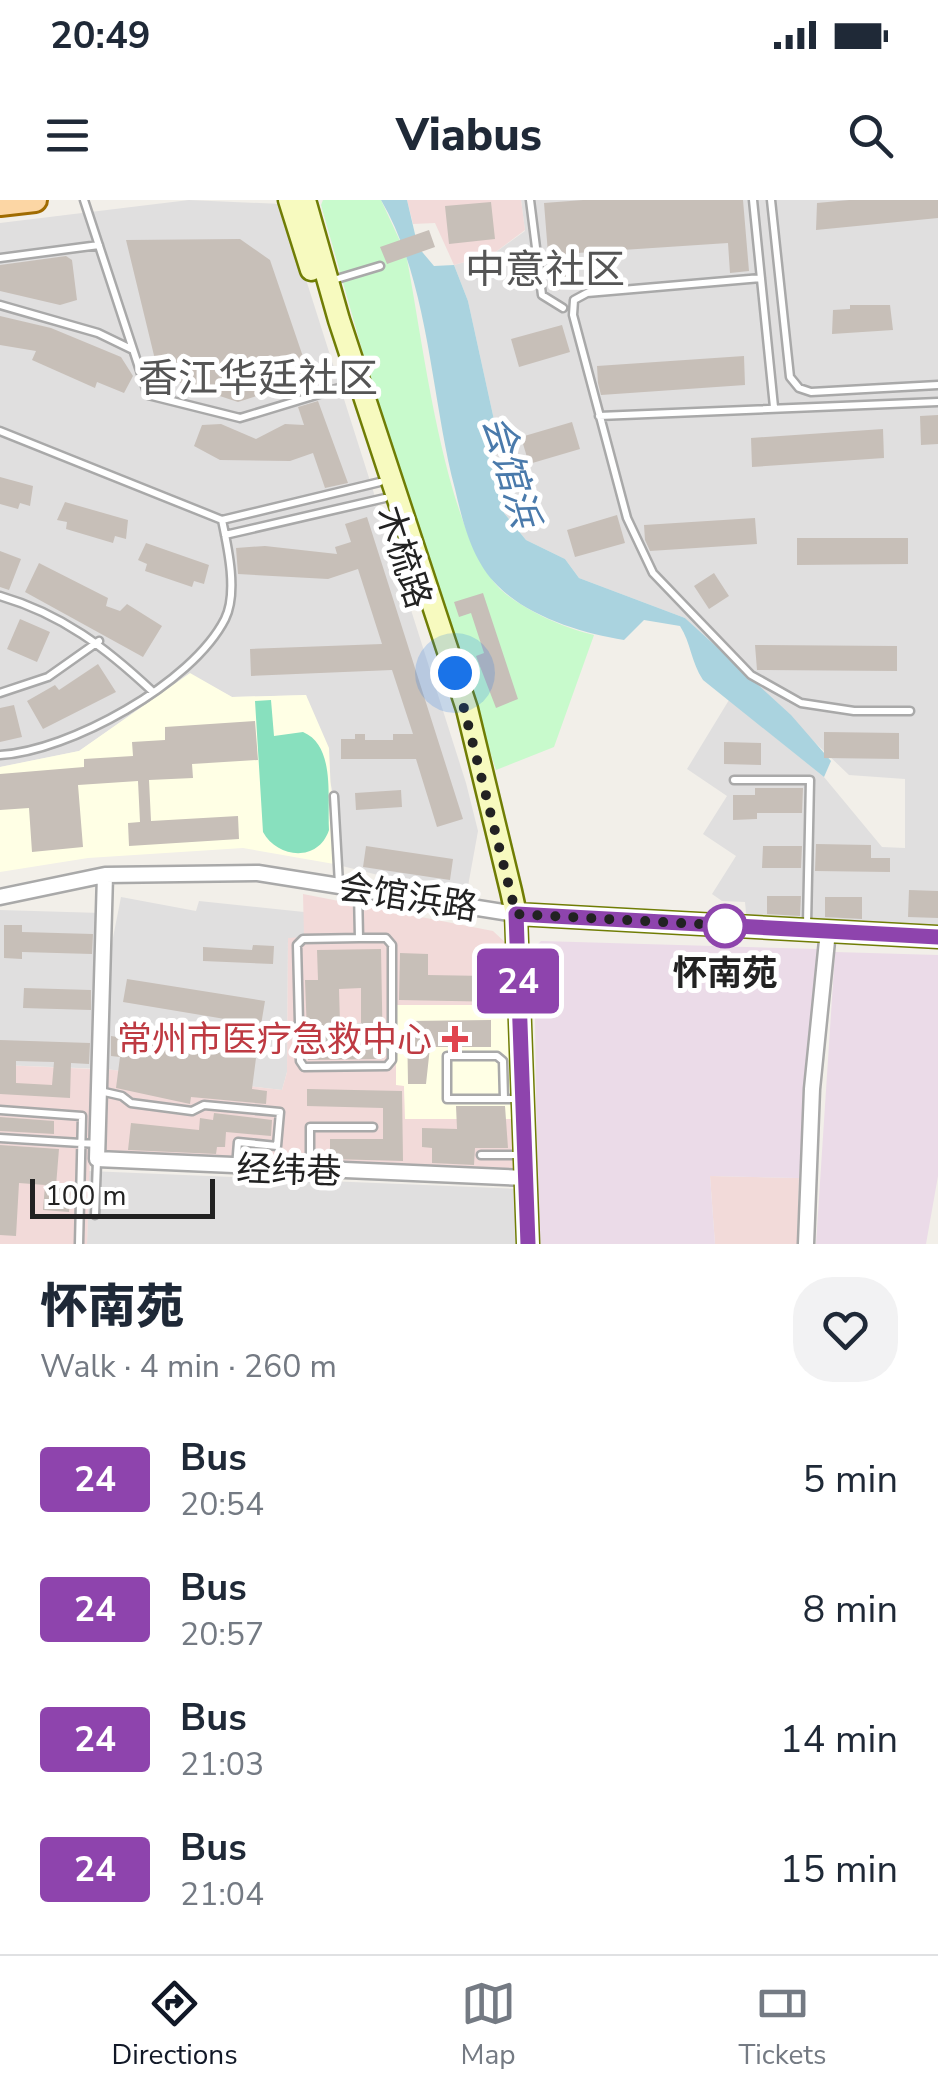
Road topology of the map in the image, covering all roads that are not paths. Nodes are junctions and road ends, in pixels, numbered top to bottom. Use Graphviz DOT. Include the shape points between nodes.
graph roads {
  1 [pos="35,200"];
  2 [pos="84,200"];
  3 [pos="289,200"];
  4 [pos="305,200"];
  5 [pos="530,200"];
  6 [pos="752,200"];
  7 [pos="770,200"];
  8 [pos="0,204"];
  9 [pos="98,245"];
  10 [pos="0,258"];
  11 [pos="380,266"];
  12 [pos="760,278"];
  13 [pos="329,282"];
  14 [pos="0,306"];
  15 [pos="564,308"];
  16 [pos="133,350"];
  17 [pos="938,384"];
  18 [pos="349,385"];
  19 [pos="938,402"];
  20 [pos="774,407"];
  21 [pos="599,416"];
  22 [pos="0,431"];
  23 [pos="382,490"];
  24 [pos="222,520"];
  25 [pos="225,535"];
  26 [pos="0,596"];
  27 [pos="98,642"];
  28 [pos="152,692"];
  29 [pos="0,693"];
  30 [pos="910,711"];
  31 [pos="0,755"];
  32 [pos="734,780"];
  33 [pos="334,796"];
  34 [pos="105,875"];
  35 [pos="339,886"];
  36 [pos="358,890"];
  37 [pos="0,897"];
  38 [pos="516,914"];
  39 [pos="818,931"];
  40 [pos="938,937"];
  41 [pos="359,938"];
  42 [pos="99,1090"];
  43 [pos="514,1099"];
  44 [pos="0,1110"];
  45 [pos="374,1127"];
  46 [pos="0,1138"];
  47 [pos="92,1149"];
  48 [pos="481,1155"];
  49 [pos="526,1155"];
  50 [pos="236,1168"];
  51 [pos="310,1171"];
  52 [pos="526,1178"];
  53 [pos="94,1215"];
  54 [pos="79,1244"];
  55 [pos="528,1244"];
  56 [pos="806,1244"];
  1 -- 8 [label="main road"];
  2 -- 9 [label="lane"];
  3 -- 18 [label="street, 木梳路"];
  4 -- 13 [label="street, 木梳路"];
  5 -- 15 [label="lane" via="542,295"];
  6 -- 12 [label="lane"];
  7 -- 17 [label="lane" via="790,377 799,388"];
  9 -- 10 [label="lane"];
  9 -- 16 [label="lane"];
  11 -- 13 [label="lane"];
  12 -- 20 [label="lane"];
  12 -- 21 [label="lane" via="574,300"];
  13 -- 38 [label="street, 木梳路" via="467,709"];
  14 -- 16 [label="lane" via="98,333"];
  16 -- 18 [label="lane" via="148,395 240,418"];
  18 -- 23 [label="street, 木梳路"];
  19 -- 20 [label="lane"];
  20 -- 21 [label="lane"];
  21 -- 30 [label="lane" via="626,518 653,573 752,675 800,704"];
  22 -- 24 [label="lane"];
  23 -- 24 [label="lane"];
  23 -- 25 [label="lane"];
  23 -- 38 [label="street, 木梳路" via="469,757 502,892"];
  24 -- 25 [label="lane"];
  25 -- 28 [label="lane" via="231,585 226,618 194,658"];
  26 -- 27 [label="lane" via="32,605"];
  27 -- 28 [label="lane"];
  27 -- 29 [label="lane" via="48,677"];
  28 -- 31 [label="lane" via="97,728 27,754"];
  32 -- 39 [label="lane" via="810,780"];
  33 -- 35 [label="lane"];
  34 -- 35 [label="street, 会馆浜路" via="258,873"];
  34 -- 37 [label="street, 会馆浜路"];
  34 -- 42 [label="street"];
  35 -- 36 [label="street, 会馆浜路"];
  36 -- 38 [label="street, 会馆浜路"];
  36 -- 41 [label="lane"];
  38 -- 39 [label="street, 会馆浜路"];
  38 -- 43 [label="street, 木梳路"];
  39 -- 40 [label="street, 会馆浜路"];
  39 -- 56 [label="street"];
  41 -- 41 [label="lane" via="392,944 392,1060 388,1066 304,1067 297,945 303,939"];
  42 -- 47 [label="street"];
  42 -- 50 [label="lane" via="131,1104 280,1112 276,1146 238,1142"];
  43 -- 43 [label="lane" via="447,1099 447,1056 497,1056"];
  43 -- 49 [label="street, 木梳路"];
  44 -- 47 [label="lane" via="82,1116"];
  45 -- 51 [label="lane" via="310,1127"];
  46 -- 47 [label="lane"];
  47 -- 50 [label="street, 经纬巷"];
  47 -- 53 [label="lane"];
  47 -- 54 [label="lane"];
  48 -- 49 [label="lane"];
  49 -- 52 [label="street, 木梳路"];
  50 -- 51 [label="street, 经纬巷"];
  51 -- 52 [label="street, 经纬巷"];
  52 -- 55 [label="street, 木梳路"];
}
